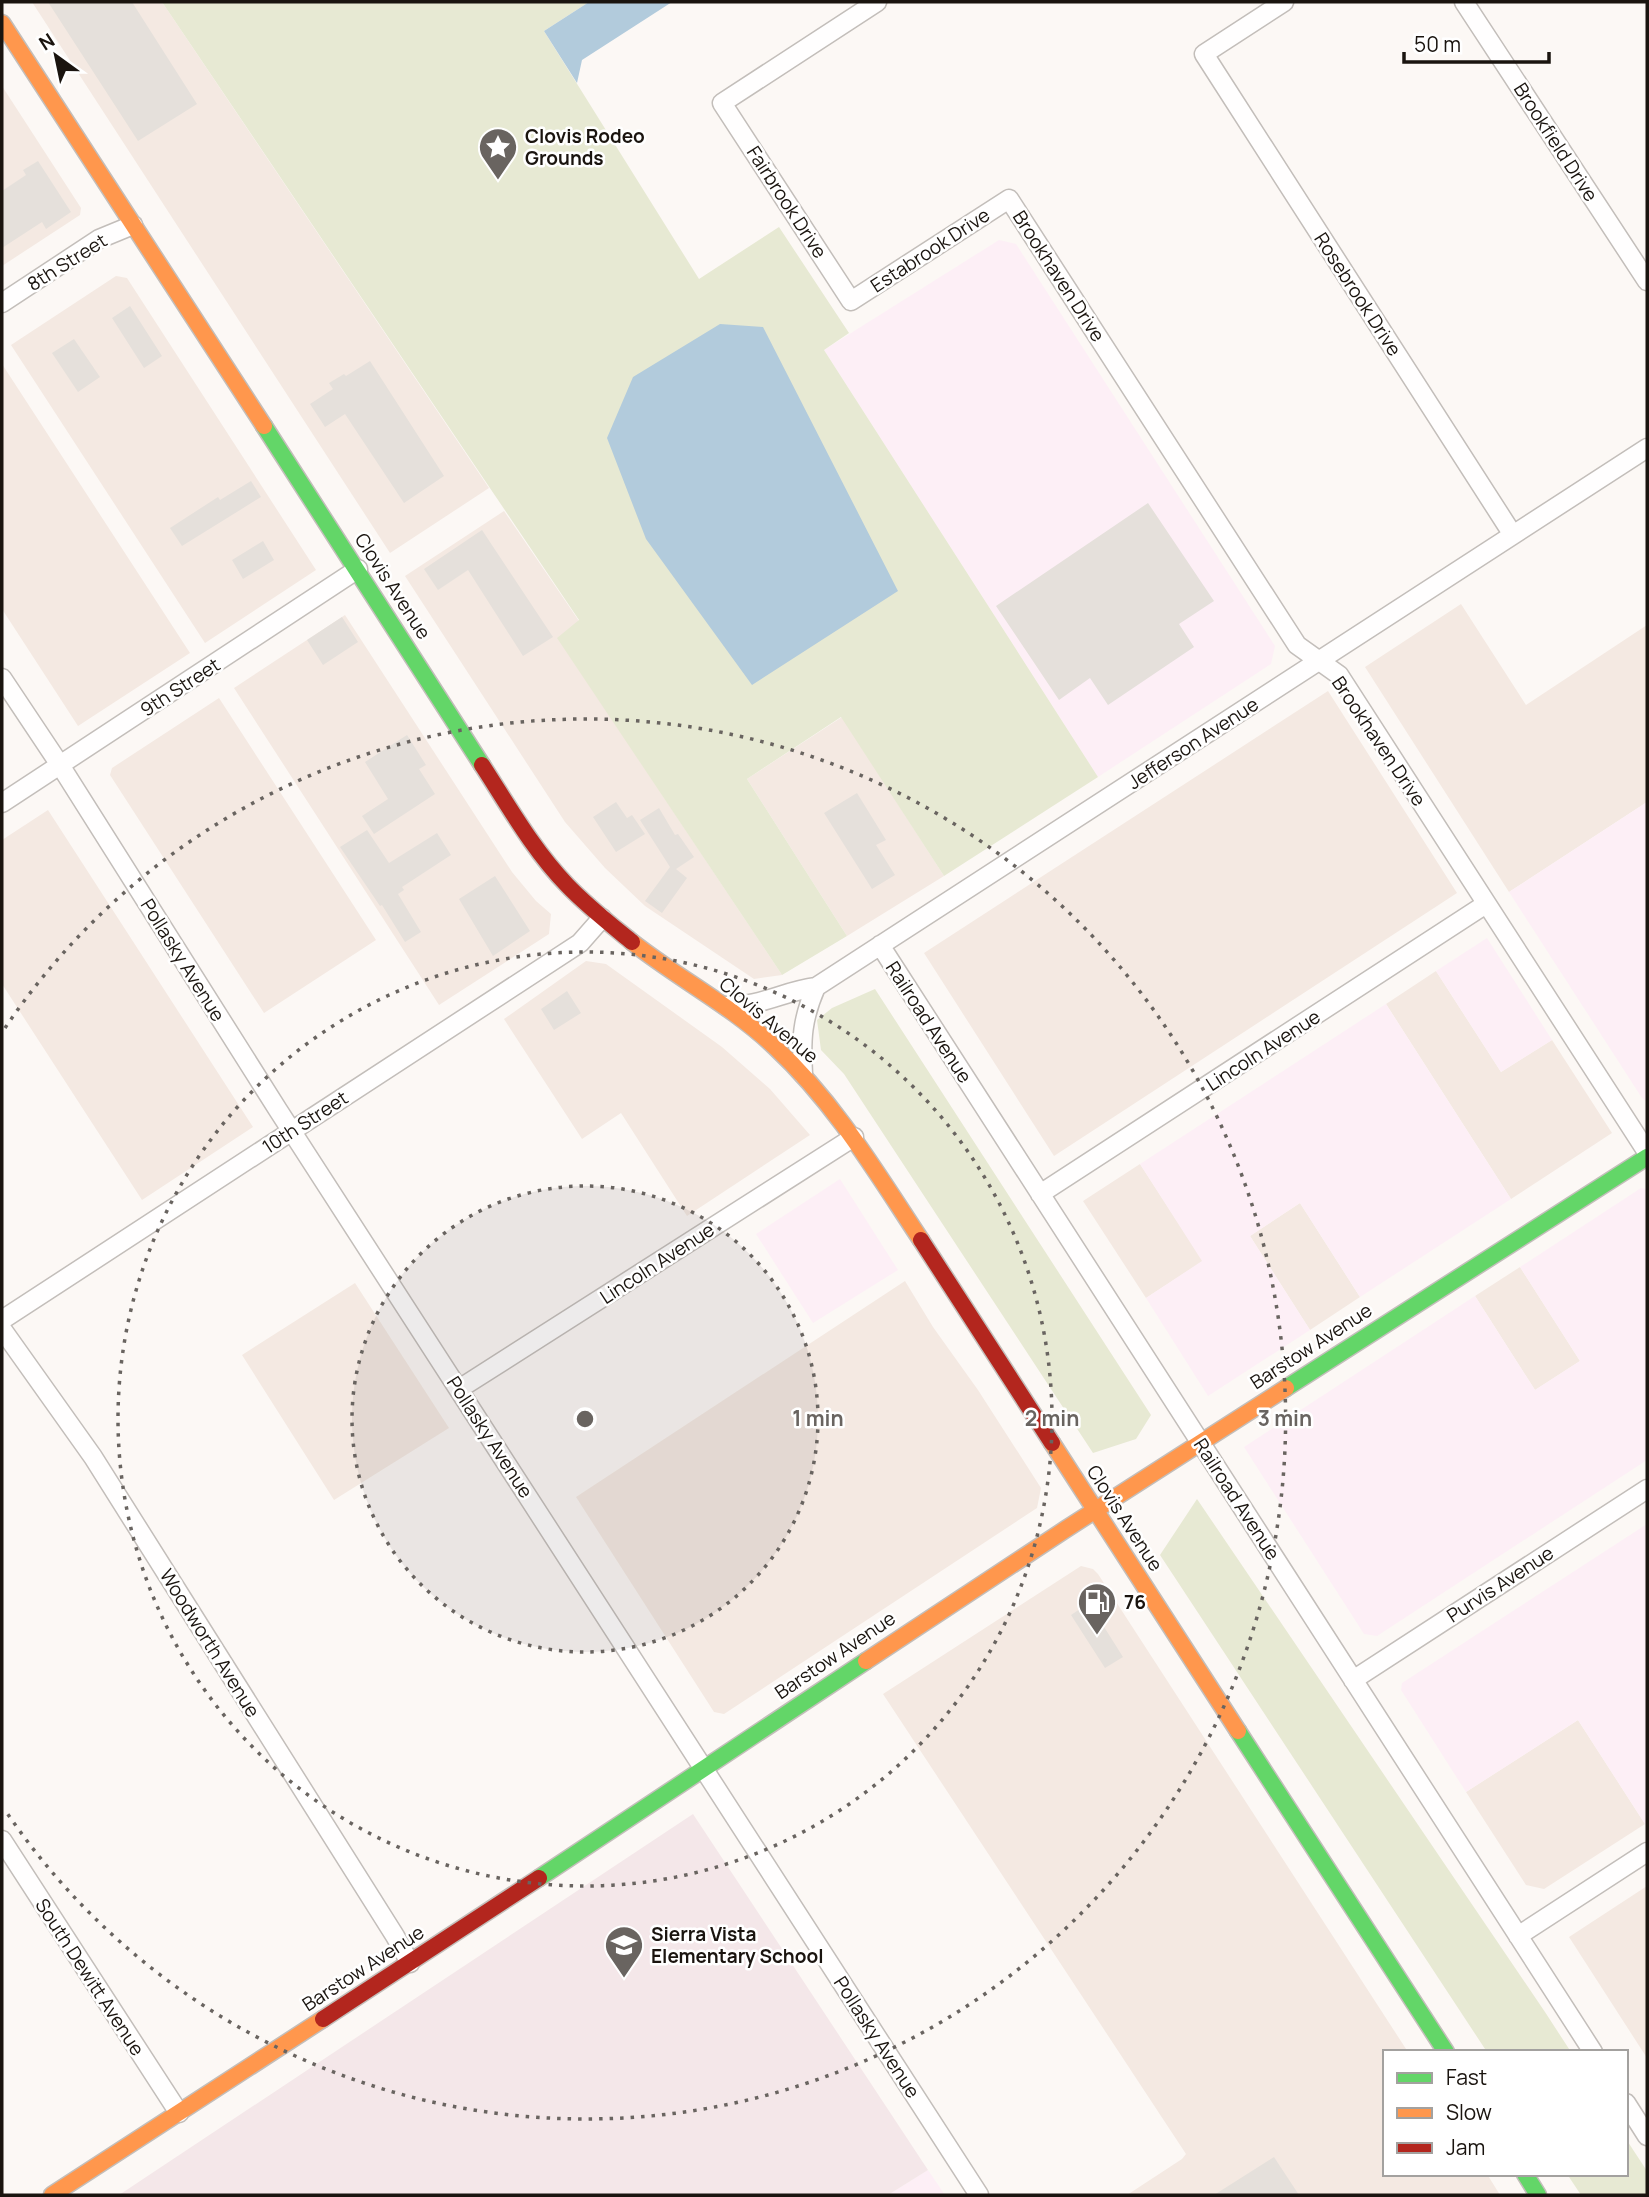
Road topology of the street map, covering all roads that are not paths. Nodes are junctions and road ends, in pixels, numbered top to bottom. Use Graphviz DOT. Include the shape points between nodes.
graph roads {
  1 [pos="877,2"];
  2 [pos="1284,2"];
  3 [pos="1464,2"];
  4 [pos="2,23"];
  5 [pos="1009,199"];
  6 [pos="133,225"];
  7 [pos="1647,281"];
  8 [pos="852,301"];
  9 [pos="2,303"];
  10 [pos="1647,448"];
  11 [pos="1513,535"];
  12 [pos="358,569"];
  13 [pos="1318,662"];
  14 [pos="2,678"];
  15 [pos="60,765"];
  16 [pos="2,803"];
  17 [pos="1486,904"];
  18 [pos="602,918"];
  19 [pos="880,945"];
  20 [pos="816,987"];
  21 [pos="726,1006"];
  22 [pos="803,1074"];
  23 [pos="292,1130"];
  24 [pos="855,1137"];
  25 [pos="1647,1154"];
  26 [pos="1040,1194"];
  27 [pos="2,1320"];
  28 [pos="2,1329"];
  29 [pos="459,1389"];
  30 [pos="1200,1442"];
  31 [pos="1647,1489"];
  32 [pos="1094,1510"];
  33 [pos="1353,1680"];
  34 [pos="704,1769"];
  35 [pos="2,1840"];
  36 [pos="1647,1852"];
  37 [pos="1518,1936"];
  38 [pos="410,1963"];
  39 [pos="1445,2050"];
  40 [pos="1592,2050"];
  41 [pos="1628,2106"];
  42 [pos="179,2113"];
  43 [pos="1647,2136"];
  44 [pos="1526,2176"];
  45 [pos="52,2195"];
  46 [pos="979,2195"];
  47 [pos="1538,2195"];
  1 -- 8 [label="street, Fairbrook Drive" via="722,103"];
  2 -- 11 [label="street, Rosebrook Drive" via="1204,54"];
  3 -- 7 [label="street, Brookfield Drive"];
  4 -- 6 [label="main road, Clovis Avenue"];
  5 -- 8 [label="street, Estabrook Drive"];
  5 -- 13 [label="street, Brookhaven Drive" via="1297,645"];
  6 -- 9 [label="street, 8th Street" via="99,239"];
  6 -- 12 [label="main road, Clovis Avenue"];
  10 -- 11 [label="street, Jefferson Avenue"];
  11 -- 13 [label="street, Jefferson Avenue"];
  12 -- 15 [label="street, 9th Street"];
  12 -- 18 [label="main road, Clovis Avenue" via="521,826 565,883"];
  13 -- 17 [label="street, Brookhaven Drive" via="1339,675"];
  13 -- 19 [label="street, Jefferson Avenue"];
  14 -- 15 [label="street, Pollasky Avenue"];
  15 -- 16 [label="street, 9th Street"];
  15 -- 23 [label="street, Pollasky Avenue"];
  17 -- 25 [label="street, Brookhaven Drive"];
  17 -- 26 [label="street, Lincoln Avenue"];
  18 -- 21 [label="main road, Clovis Avenue" via="663,966"];
  18 -- 23 [label="street, 10th Street" via="580,943"];
  19 -- 20 [label="street, Jefferson Avenue"];
  19 -- 26 [label="street, Railroad Avenue"];
  20 -- 21 [label="street, Jefferson Avenue" via="757,1004"];
  20 -- 22 [label="street" via="804,1018"];
  21 -- 22 [label="main road, Clovis Avenue"];
  22 -- 24 [label="main road, Clovis Avenue"];
  23 -- 27 [label="street, 10th Street"];
  23 -- 29 [label="street, Pollasky Avenue"];
  24 -- 29 [label="street, Lincoln Avenue"];
  24 -- 32 [label="main road, Clovis Avenue"];
  25 -- 30 [label="main road, Barstow Avenue"];
  26 -- 30 [label="street, Railroad Avenue"];
  28 -- 38 [label="street, Woodworth Avenue" via="93,1457"];
  29 -- 34 [label="street, Pollasky Avenue"];
  30 -- 32 [label="main road, Barstow Avenue"];
  30 -- 33 [label="street, Railroad Avenue"];
  31 -- 33 [label="street, Purvis Avenue"];
  32 -- 34 [label="main road, Barstow Avenue"];
  32 -- 39 [label="main road, Clovis Avenue"];
  33 -- 37 [label="street, Railroad Avenue"];
  34 -- 38 [label="main road, Barstow Avenue"];
  34 -- 46 [label="street, Pollasky Avenue"];
  35 -- 42 [label="street, South Dewitt Avenue"];
  36 -- 37 [label="street"];
  37 -- 40 [label="street, Railroad Avenue"];
  38 -- 42 [label="main road, Barstow Avenue"];
  41 -- 43 [label="street"];
  42 -- 45 [label="main road, Barstow Avenue"];
  44 -- 47 [label="main road"];
}
